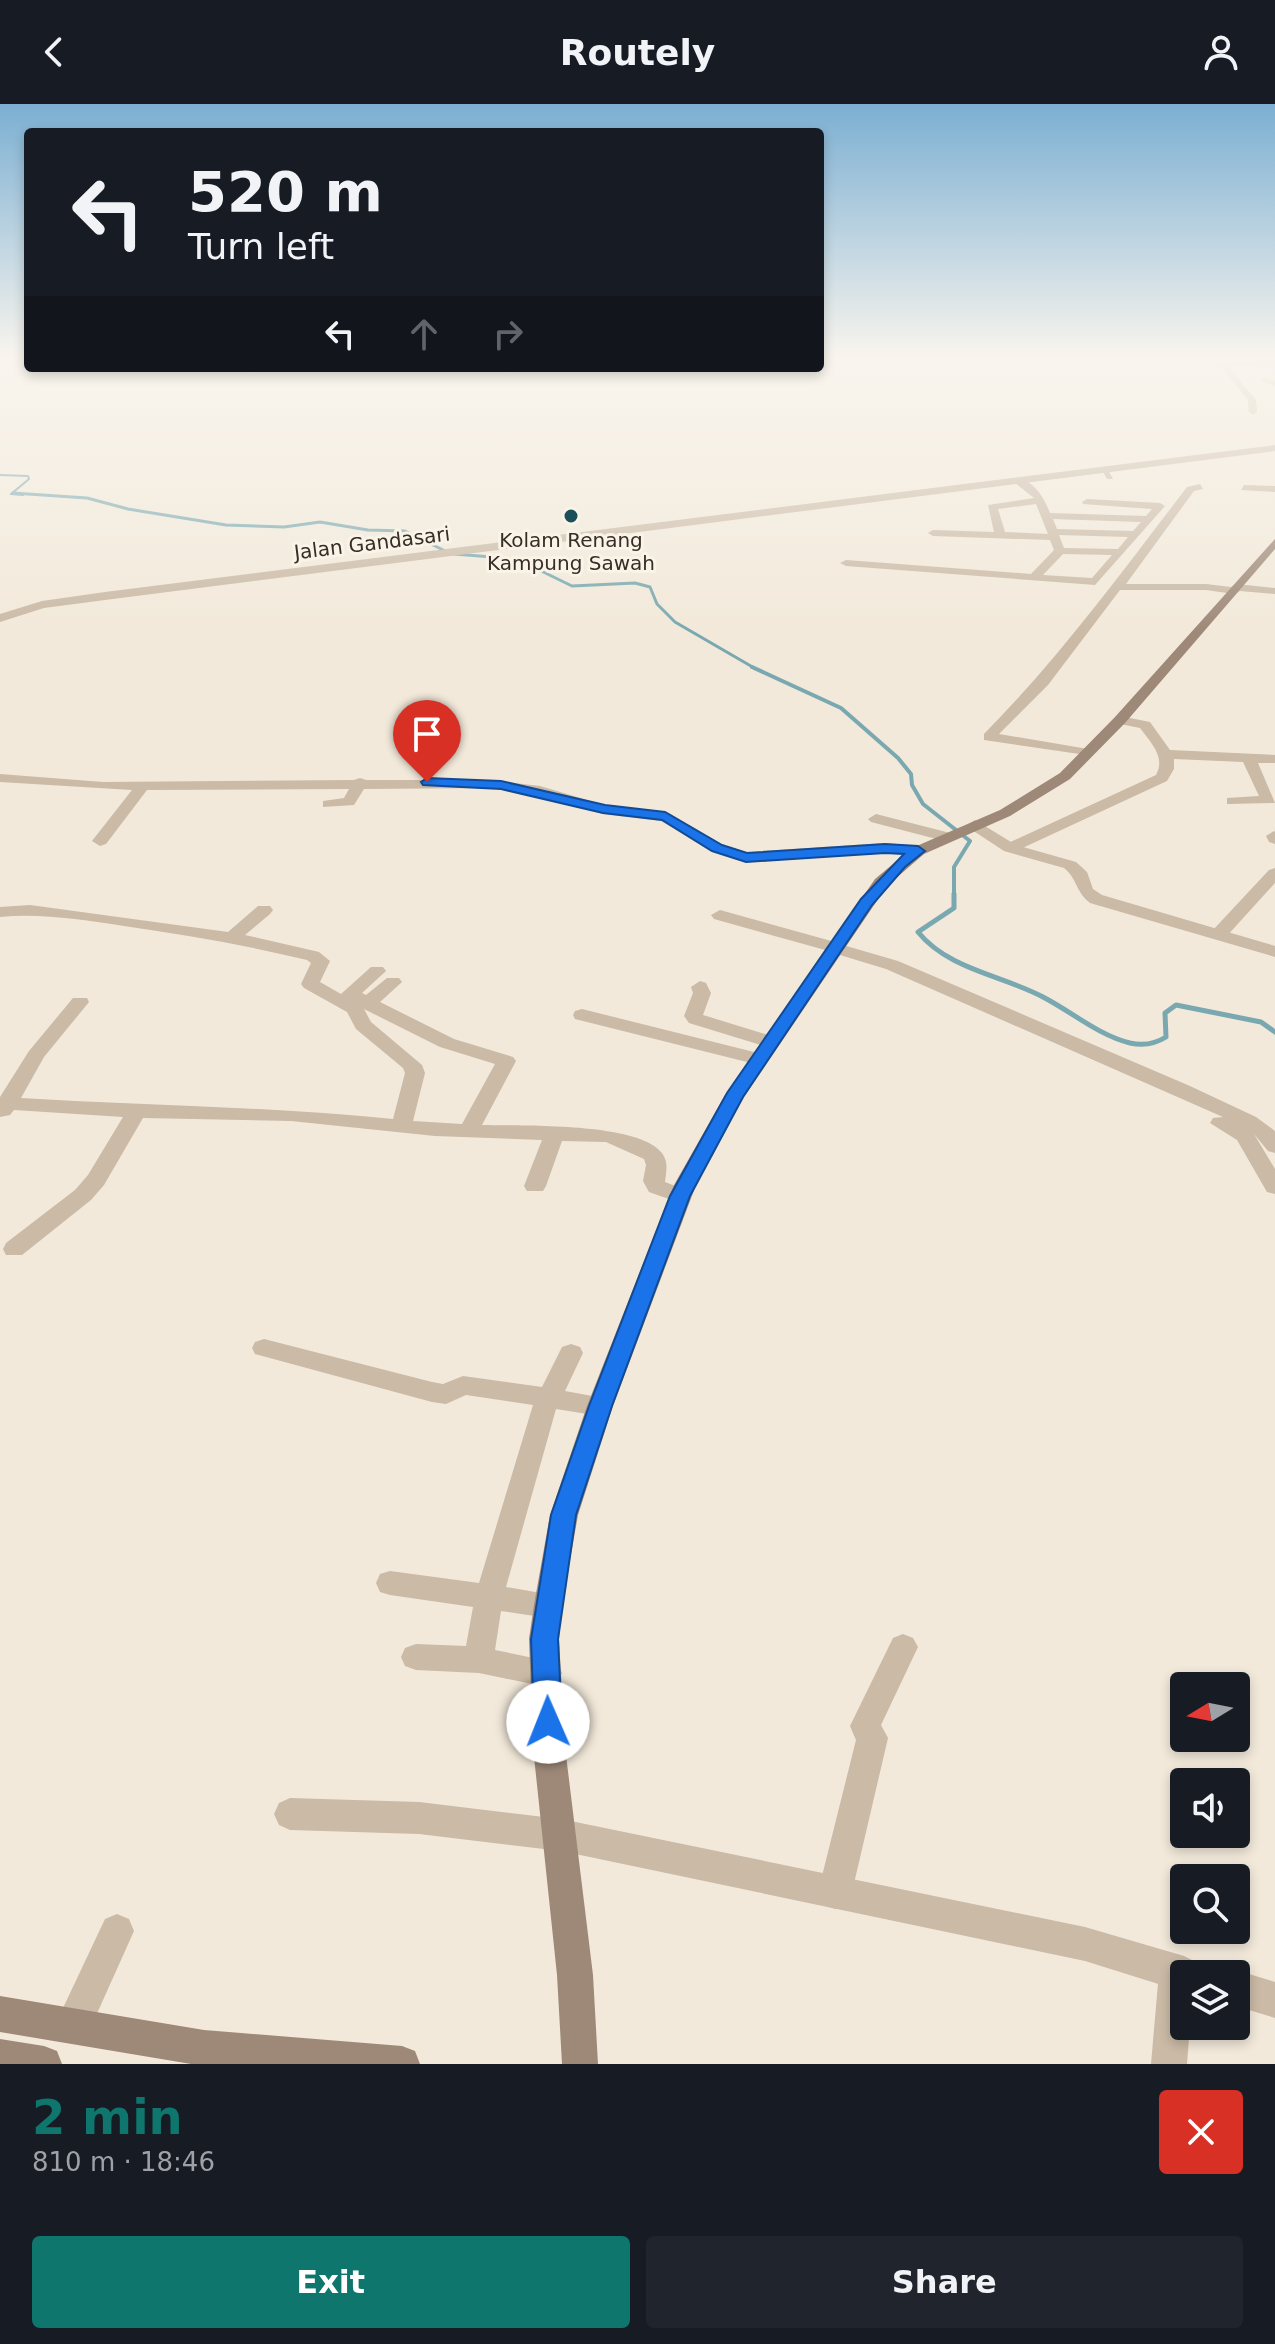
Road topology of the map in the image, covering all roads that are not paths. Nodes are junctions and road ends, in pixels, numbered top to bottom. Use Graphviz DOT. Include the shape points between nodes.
graph roads {
  1 [pos="1251,450"];
  2 [pos="1018,481"];
  3 [pos="1200,487"];
  4 [pos="1244,488"];
  5 [pos="1275,489"];
  6 [pos="1041,500"];
  7 [pos="1087,502"];
  8 [pos="1047,516"];
  9 [pos="1147,519"];
  10 [pos="933,533"];
  11 [pos="1135,534"];
  12 [pos="1054,535"];
  13 [pos="1001,536"];
  14 [pos="1275,542"];
  15 [pos="1060,551"];
  16 [pos="1119,552"];
  17 [pos="846,563"];
  18 [pos="1033,578"];
  19 [pos="1116,587"];
  20 [pos="1235,589"];
  21 [pos="1275,591"];
  22 [pos="0,618"];
  23 [pos="1120,720"];
  24 [pos="1088,753"];
  25 [pos="1166,754"];
  26 [pos="1248,757"];
  27 [pos="1275,759"];
  28 [pos="0,778"];
  29 [pos="360,782"];
  30 [pos="142,787"];
  31 [pos="1232,801"];
  32 [pos="328,804"];
  33 [pos="876,819"];
  34 [pos="960,832"];
  35 [pos="100,841"];
  36 [pos="1010,848"];
  37 [pos="918,851"];
  38 [pos="1275,873"];
  39 [pos="264,910"];
  40 [pos="0,912"];
  41 [pos="720,915"];
  42 [pos="1219,934"];
  43 [pos="232,938"];
  44 [pos="836,948"];
  45 [pos="1275,952"];
  46 [pos="385,976"];
  47 [pos="700,987"];
  48 [pos="80,1002"];
  49 [pos="582,1015"];
  50 [pos="765,1051"];
  51 [pos="1178,1095"];
  52 [pos="3,1107"];
  53 [pos="137,1112"];
  54 [pos="402,1126"];
  55 [pos="468,1132"];
  56 [pos="554,1135"];
  57 [pos="1275,1146"];
  58 [pos="535,1186"];
  59 [pos="1275,1187"];
  60 [pos="680,1196"];
  61 [pos="14,1249"];
  62 [pos="264,1348"];
  63 [pos="571,1353"];
  64 [pos="551,1397"];
  65 [pos="600,1406"];
  66 [pos="390,1583"];
  67 [pos="489,1597"];
  68 [pos="548,1605"];
  69 [pos="903,1647"];
  70 [pos="416,1657"];
  71 [pos="479,1660"];
  72 [pos="547,1673"];
  73 [pos="290,1814"];
  74 [pos="561,1835"];
  75 [pos="835,1892"];
  76 [pos="117,1931"];
  77 [pos="1170,1970"];
  78 [pos="1250,1992"];
  79 [pos="1275,2000"];
  80 [pos="0,2014"];
  81 [pos="73,2025"];
  82 [pos="1172,2040"];
  83 [pos="0,2057"];
  84 [pos="318,2061"];
  85 [pos="44,2064"];
  86 [pos="402,2064"];
  87 [pos="580,2064"];
  88 [pos="1169,2064"];
  1 -- 2 [label="street, Jalan Gandasari"];
  2 -- 6 [label="street"];
  2 -- 22 [label="street, Jalan Gandasari" via="52,603"];
  3 -- 19 [label="street" via="1191,489"];
  4 -- 5 [label="street"];
  6 -- 8 [label="street"];
  6 -- 13 [label="street" via="992,507"];
  7 -- 9 [label="street" via="1160,505"];
  8 -- 9 [label="street"];
  8 -- 12 [label="street"];
  9 -- 11 [label="street"];
  10 -- 13 [label="street"];
  11 -- 12 [label="street"];
  11 -- 16 [label="street"];
  12 -- 13 [label="street"];
  12 -- 15 [label="street"];
  14 -- 20 [label="main road"];
  15 -- 16 [label="street"];
  15 -- 18 [label="street"];
  16 -- 18 [label="street" via="1095,582"];
  17 -- 18 [label="street"];
  19 -- 20 [label="street"];
  19 -- 24 [label="street" via="1043,682 989,737"];
  20 -- 21 [label="street"];
  20 -- 23 [label="main road"];
  23 -- 24 [label="main road"];
  23 -- 25 [label="street" via="1145,725"];
  24 -- 34 [label="main road" via="1041,793"];
  25 -- 26 [label="street"];
  25 -- 36 [label="street" via="1162,778"];
  26 -- 27 [label="street"];
  26 -- 31 [label="street" via="1269,801"];
  28 -- 30 [label="street"];
  29 -- 30 [label="street"];
  29 -- 32 [label="street" via="350,801"];
  29 -- 37 [label="street" via="490,784 540,791 603,809 665,817 717,848 746,857"];
  30 -- 35 [label="street"];
  33 -- 34 [label="street"];
  34 -- 36 [label="street"];
  34 -- 37 [label="main road"];
  36 -- 42 [label="street" via="1070,865 1096,899"];
  37 -- 44 [label="main road" via="881,883"];
  38 -- 42 [label="street"];
  39 -- 43 [label="street"];
  40 -- 43 [label="street" via="41,910"];
  41 -- 44 [label="street"];
  42 -- 45 [label="street"];
  43 -- 54 [label="street" via="321,961 310,984 351,1005 363,1025 412,1065 415,1073"];
  44 -- 50 [label="main road"];
  44 -- 51 [label="street"];
  46 -- 55 [label="street" via="350,993 459,1048 505,1060"];
  47 -- 50 [label="street" via="696,1019"];
  48 -- 52 [label="street" via="36,1055"];
  49 -- 50 [label="street"];
  50 -- 60 [label="main road"];
  51 -- 57 [label="street" via="1249,1122"];
  51 -- 59 [label="street" via="1245,1136"];
  52 -- 53 [label="street"];
  53 -- 54 [label="street" via="291,1115"];
  53 -- 61 [label="street" via="83,1195"];
  54 -- 55 [label="street"];
  55 -- 56 [label="street"];
  56 -- 58 [label="street"];
  56 -- 60 [label="street" via="609,1136 649,1153 656,1160 657,1187"];
  60 -- 65 [label="main road"];
  62 -- 64 [label="street" via="432,1392 446,1394 463,1385"];
  63 -- 64 [label="street"];
  64 -- 65 [label="street"];
  64 -- 67 [label="street"];
  65 -- 68 [label="main road" via="564,1515"];
  66 -- 67 [label="street"];
  67 -- 68 [label="street"];
  67 -- 71 [label="street"];
  68 -- 72 [label="main road"];
  69 -- 75 [label="street" via="865,1726 872,1738"];
  70 -- 71 [label="street"];
  71 -- 72 [label="street"];
  72 -- 74 [label="main road" via="549,1747"];
  73 -- 74 [label="street" via="419,1818"];
  74 -- 75 [label="street"];
  74 -- 87 [label="main road"];
  75 -- 77 [label="street" via="1085,1944"];
  76 -- 81 [label="street"];
  78 -- 79 [label="street"];
  80 -- 81 [label="main road"];
  81 -- 84 [label="main road"];
  82 -- 88 [label="street"];
  83 -- 85 [label="main road"];
  84 -- 86 [label="main road"];
}
